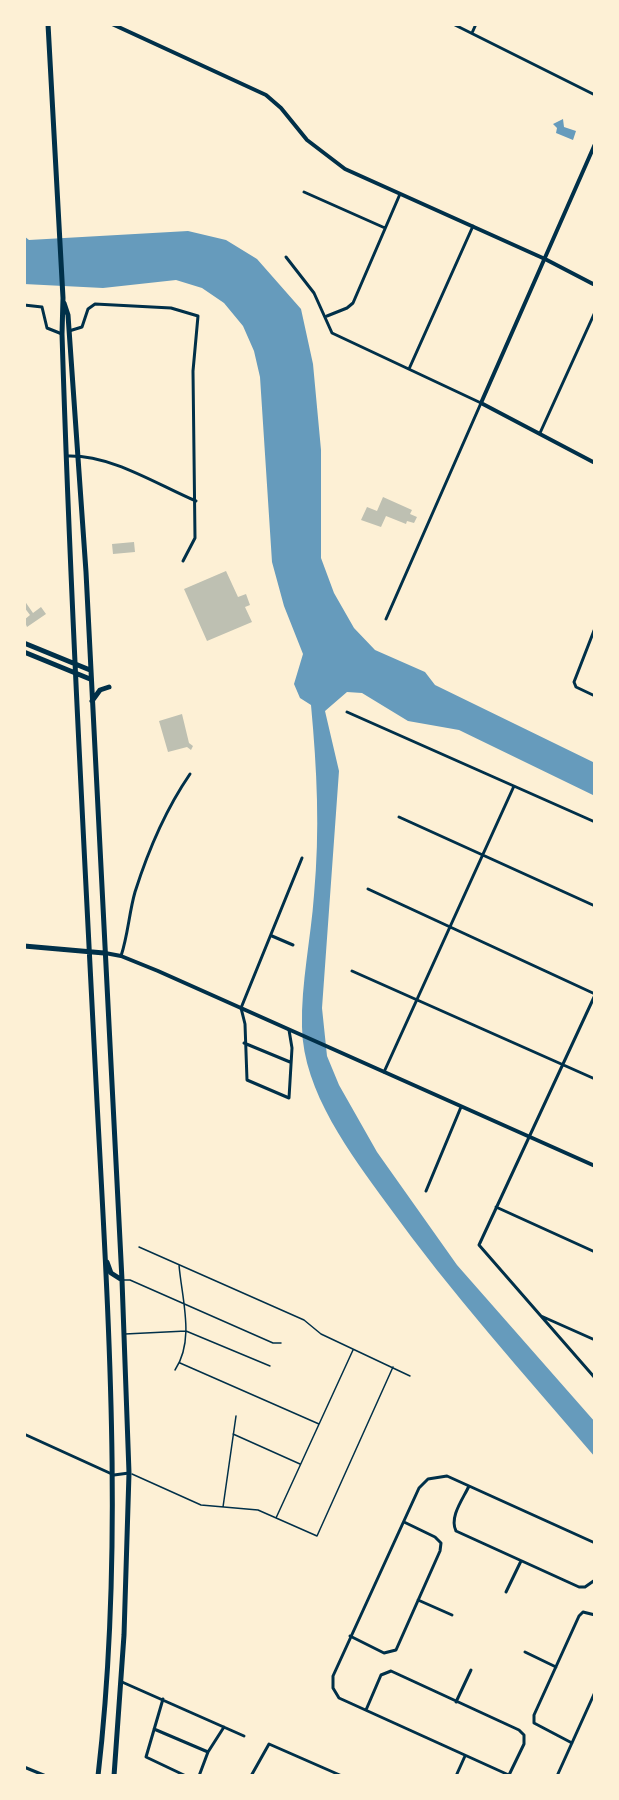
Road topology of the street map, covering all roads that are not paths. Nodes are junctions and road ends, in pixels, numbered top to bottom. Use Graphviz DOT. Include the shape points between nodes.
graph roads {
  1 [pos="48,24"];
  2 [pos="112,24"];
  3 [pos="453,24"];
  4 [pos="476,24"];
  5 [pos="472,33"];
  6 [pos="595,95"];
  7 [pos="595,144"];
  8 [pos="303,192"];
  9 [pos="400,195"];
  10 [pos="473,226"];
  11 [pos="385,228"];
  12 [pos="286,257"];
  13 [pos="545,259"];
  14 [pos="595,285"];
  15 [pos="63,298"];
  16 [pos="24,305"];
  17 [pos="595,312"];
  18 [pos="326,317"];
  19 [pos="69,331"];
  20 [pos="62,334"];
  21 [pos="409,369"];
  22 [pos="481,403"];
  23 [pos="540,433"];
  24 [pos="66,456"];
  25 [pos="78,456"];
  26 [pos="595,463"];
  27 [pos="197,502"];
  28 [pos="183,561"];
  29 [pos="386,619"];
  30 [pos="595,628"];
  31 [pos="24,643"];
  32 [pos="24,652"];
  33 [pos="74,663"];
  34 [pos="90,670"];
  35 [pos="75,672"];
  36 [pos="90,679"];
  37 [pos="109,687"];
  38 [pos="595,696"];
  39 [pos="91,702"];
  40 [pos="347,712"];
  41 [pos="190,774"];
  42 [pos="514,786"];
  43 [pos="399,817"];
  44 [pos="595,822"];
  45 [pos="483,854"];
  46 [pos="302,858"];
  47 [pos="368,889"];
  48 [pos="595,906"];
  49 [pos="450,927"];
  50 [pos="272,936"];
  51 [pos="293,945"];
  52 [pos="24,946"];
  53 [pos="89,951"];
  54 [pos="104,953"];
  55 [pos="121,956"];
  56 [pos="352,971"];
  57 [pos="595,995"];
  58 [pos="418,999"];
  59 [pos="241,1008"];
  60 [pos="289,1030"];
  61 [pos="244,1043"];
  62 [pos="291,1062"];
  63 [pos="562,1064"];
  64 [pos="384,1072"];
  65 [pos="595,1079"];
  66 [pos="462,1107"];
  67 [pos="528,1136"];
  68 [pos="595,1166"];
  69 [pos="426,1191"];
  70 [pos="496,1207"];
  71 [pos="139,1247"];
  72 [pos="595,1252"];
  73 [pos="105,1257"];
  74 [pos="179,1264"];
  75 [pos="122,1280"];
  76 [pos="182,1302"];
  77 [pos="540,1316"];
  78 [pos="186,1331"];
  79 [pos="124,1334"];
  80 [pos="595,1340"];
  81 [pos="281,1343"];
  82 [pos="353,1350"];
  83 [pos="180,1363"];
  84 [pos="270,1366"];
  85 [pos="393,1367"];
  86 [pos="175,1370"];
  87 [pos="410,1376"];
  88 [pos="595,1378"];
  89 [pos="236,1416"];
  90 [pos="319,1424"];
  91 [pos="24,1434"];
  92 [pos="233,1434"];
  93 [pos="300,1464"];
  94 [pos="129,1473"];
  95 [pos="114,1474"];
  96 [pos="469,1486"];
  97 [pos="223,1508"];
  98 [pos="276,1518"];
  99 [pos="404,1522"];
  100 [pos="595,1543"];
  101 [pos="521,1561"];
  102 [pos="595,1580"];
  103 [pos="506,1592"];
  104 [pos="418,1600"];
  105 [pos="452,1615"];
  106 [pos="595,1615"];
  107 [pos="350,1636"];
  108 [pos="525,1652"];
  109 [pos="557,1667"];
  110 [pos="471,1670"];
  111 [pos="121,1682"];
  112 [pos="595,1692"];
  113 [pos="163,1699"];
  114 [pos="456,1702"];
  115 [pos="366,1710"];
  116 [pos="224,1727"];
  117 [pos="154,1729"];
  118 [pos="244,1736"];
  119 [pos="572,1743"];
  120 [pos="208,1752"];
  121 [pos="465,1756"];
  122 [pos="24,1767"];
  123 [pos="46,1776"];
  124 [pos="99,1776"];
  125 [pos="114,1776"];
  126 [pos="186,1776"];
  127 [pos="199,1776"];
  128 [pos="251,1776"];
  129 [pos="342,1776"];
  130 [pos="456,1776"];
  131 [pos="510,1776"];
  132 [pos="557,1776"];
  1 -- 15 [label="main road"];
  2 -- 9 [label="street" via="258,90 281,108 327,157"];
  3 -- 5 [label="street"];
  4 -- 5 [label="street"];
  5 -- 6 [label="street"];
  7 -- 13 [label="street"];
  8 -- 11 [label="street"];
  9 -- 10 [label="street"];
  9 -- 11 [label="street"];
  10 -- 13 [label="street"];
  10 -- 21 [label="street"];
  11 -- 18 [label="street" via="353,303"];
  12 -- 18 [label="street" via="314,293"];
  13 -- 14 [label="street"];
  13 -- 22 [label="street"];
  15 -- 19 [label="main road"];
  15 -- 20 [label="main road"];
  16 -- 20 [label="street" via="42,307 47,328"];
  17 -- 23 [label="street"];
  18 -- 21 [label="street" via="336,336"];
  19 -- 25 [label="main road"];
  19 -- 27 [label="street" via="82,327 88,309 95,304 171,308 198,316 193,370"];
  20 -- 24 [label="main road"];
  21 -- 22 [label="street"];
  22 -- 23 [label="street"];
  22 -- 29 [label="street"];
  23 -- 26 [label="street"];
  24 -- 25 [label="street"];
  24 -- 33 [label="main road"];
  25 -- 27 [label="street" via="105,461"];
  25 -- 34 [label="main road"];
  27 -- 28 [label="street" via="195,538"];
  30 -- 38 [label="street" via="574,682 576,687"];
  31 -- 33 [label="main road"];
  32 -- 35 [label="main road"];
  33 -- 34 [label="main road"];
  33 -- 35 [label="main road"];
  34 -- 36 [label="main road"];
  35 -- 36 [label="main road"];
  35 -- 53 [label="main road"];
  36 -- 39 [label="main road"];
  37 -- 39 [label="main road" via="100,690"];
  39 -- 54 [label="main road"];
  40 -- 42 [label="street"];
  41 -- 55 [label="street" via="176,795 142,873"];
  42 -- 44 [label="street"];
  42 -- 45 [label="street"];
  43 -- 45 [label="street"];
  45 -- 48 [label="street"];
  45 -- 49 [label="street"];
  46 -- 50 [label="street"];
  47 -- 49 [label="street"];
  49 -- 57 [label="street"];
  49 -- 58 [label="street"];
  50 -- 51 [label="street"];
  50 -- 59 [label="street"];
  52 -- 53 [label="main road"];
  53 -- 54 [label="main road"];
  53 -- 73 [label="main road"];
  54 -- 55 [label="street"];
  54 -- 75 [label="main road"];
  55 -- 59 [label="street"];
  56 -- 58 [label="street"];
  57 -- 63 [label="street"];
  58 -- 63 [label="street"];
  58 -- 64 [label="street"];
  59 -- 60 [label="street"];
  59 -- 61 [label="street"];
  60 -- 62 [label="street"];
  60 -- 64 [label="street"];
  61 -- 62 [label="street"];
  61 -- 62 [label="street" via="246,1080 289,1098"];
  63 -- 65 [label="street"];
  63 -- 67 [label="street"];
  64 -- 66 [label="street"];
  66 -- 67 [label="street"];
  66 -- 69 [label="street"];
  67 -- 68 [label="street"];
  67 -- 70 [label="street"];
  70 -- 72 [label="street"];
  70 -- 77 [label="street" via="479,1245"];
  71 -- 74 [label="lane"];
  73 -- 75 [label="main road" via="111,1273"];
  73 -- 95 [label="main road"];
  74 -- 76 [label="lane"];
  74 -- 82 [label="lane" via="303,1320"];
  75 -- 76 [label="lane"];
  75 -- 79 [label="main road"];
  76 -- 78 [label="lane"];
  76 -- 81 [label="lane" via="273,1343"];
  77 -- 80 [label="street"];
  77 -- 88 [label="street"];
  78 -- 79 [label="lane"];
  78 -- 83 [label="lane"];
  78 -- 84 [label="lane"];
  79 -- 94 [label="main road"];
  82 -- 85 [label="lane"];
  82 -- 90 [label="lane"];
  83 -- 86 [label="lane"];
  83 -- 90 [label="lane"];
  85 -- 87 [label="lane"];
  85 -- 98 [label="lane" via="317,1536"];
  89 -- 92 [label="lane"];
  90 -- 93 [label="lane"];
  91 -- 95 [label="street"];
  92 -- 93 [label="lane"];
  92 -- 97 [label="lane"];
  93 -- 98 [label="lane"];
  94 -- 95 [label="street"];
  94 -- 97 [label="lane" via="201,1505"];
  94 -- 111 [label="main road"];
  95 -- 124 [label="main road"];
  96 -- 99 [label="street" via="447,1476 428,1479 419,1488"];
  96 -- 100 [label="street"];
  96 -- 101 [label="street" via="454,1518 456,1531"];
  97 -- 98 [label="lane" via="258,1510"];
  99 -- 104 [label="street" via="441,1543"];
  99 -- 107 [label="street"];
  101 -- 102 [label="street" via="579,1587"];
  101 -- 103 [label="street"];
  104 -- 105 [label="street"];
  104 -- 107 [label="street" via="396,1650 384,1653"];
  106 -- 109 [label="street" via="583,1612 579,1616"];
  107 -- 115 [label="street" via="333,1676 333,1688 339,1698"];
  108 -- 109 [label="street"];
  109 -- 119 [label="street" via="534,1715 534,1723"];
  110 -- 114 [label="street"];
  111 -- 113 [label="street"];
  111 -- 125 [label="main road"];
  112 -- 119 [label="street"];
  113 -- 116 [label="street"];
  113 -- 117 [label="street"];
  114 -- 115 [label="street" via="391,1671 381,1676"];
  114 -- 131 [label="street" via="524,1735"];
  115 -- 121 [label="street"];
  116 -- 118 [label="street"];
  116 -- 120 [label="street"];
  117 -- 120 [label="street"];
  117 -- 126 [label="street" via="146,1757"];
  119 -- 132 [label="street"];
  120 -- 127 [label="street"];
  121 -- 130 [label="street"];
  121 -- 131 [label="street"];
  122 -- 123 [label="street"];
  128 -- 129 [label="street" via="269,1744"];
}
